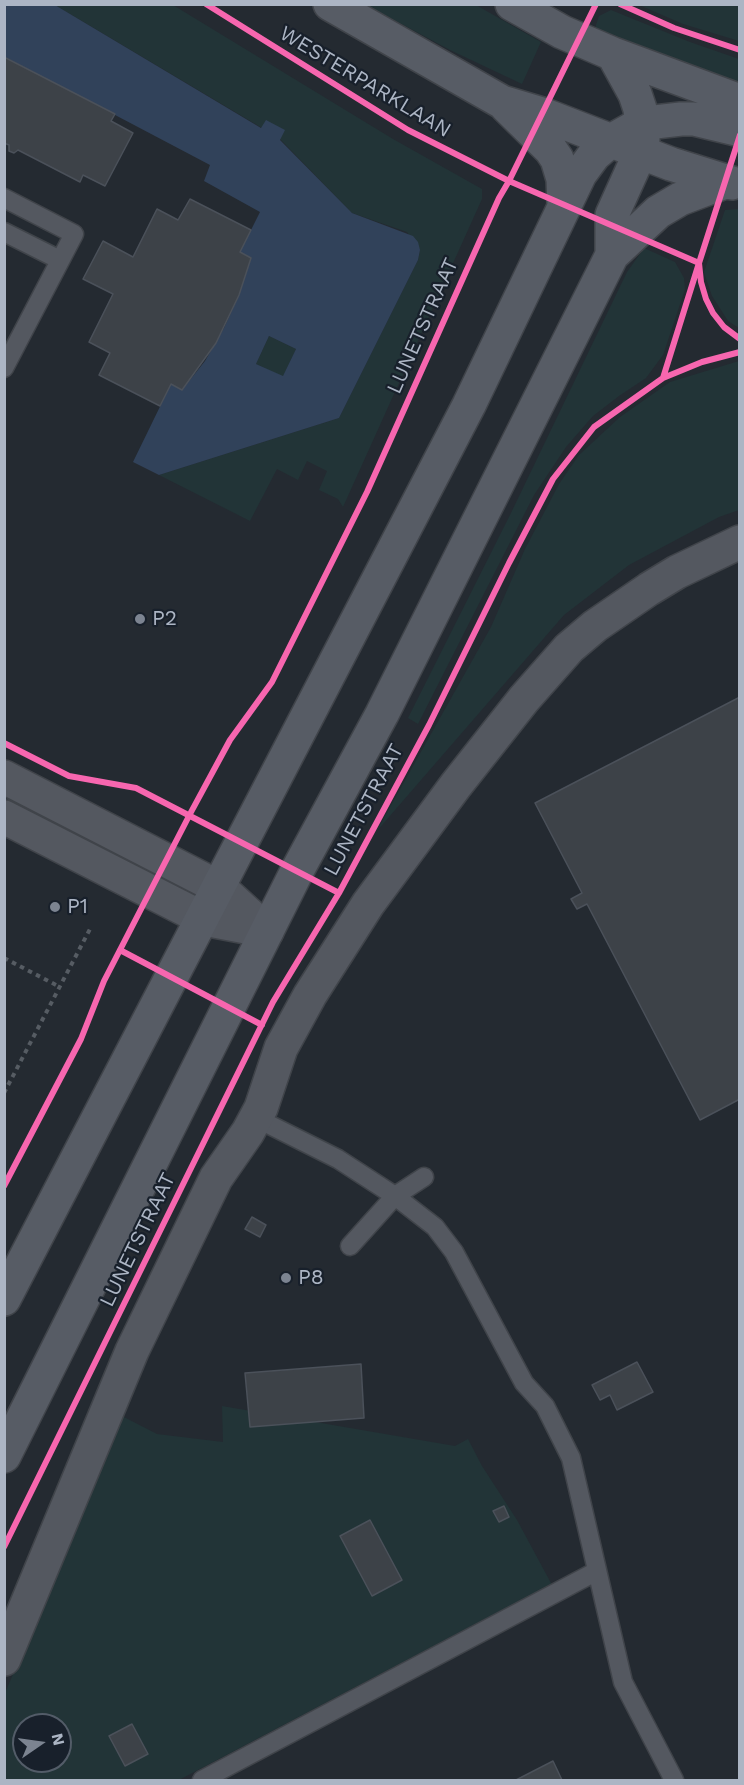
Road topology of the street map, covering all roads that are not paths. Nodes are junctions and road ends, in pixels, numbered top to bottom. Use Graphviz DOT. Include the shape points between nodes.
graph roads {
  1 [pos="330,4"];
  2 [pos="512,4"];
  3 [pos="613,54"];
  4 [pos="740,101"];
  5 [pos="502,102"];
  6 [pos="740,130"];
  7 [pos="641,139"];
  8 [pos="609,142"];
  9 [pos="732,183"];
  10 [pos="4,198"];
  11 [pos="564,205"];
  12 [pos="4,232"];
  13 [pos="612,255"];
  14 [pos="60,260"];
  15 [pos="4,368"];
  16 [pos="740,542"];
  17 [pos="4,777"];
  18 [pos="4,818"];
  19 [pos="220,888"];
  20 [pos="204,919"];
  21 [pos="267,931"];
  22 [pos="256,1118"];
  23 [pos="424,1177"];
  24 [pos="395,1196"];
  25 [pos="350,1246"];
  26 [pos="4,1299"];
  27 [pos="4,1456"];
  28 [pos="597,1571"];
  29 [pos="4,1659"];
  30 [pos="202,1780"];
  31 [pos="674,1780"];
  1 -- 5 [label="main road"];
  2 -- 3 [label="main road"];
  3 -- 4 [label="main road"];
  3 -- 7 [label="main road" via="635,94"];
  5 -- 8 [label="main road"];
  5 -- 11 [label="main road" via="557,159"];
  6 -- 7 [label="main road" via="681,118"];
  7 -- 8 [label="main road"];
  7 -- 9 [label="main road"];
  7 -- 13 [label="main road" via="612,215"];
  8 -- 11 [label="main road" via="587,163"];
  9 -- 13 [label="main road" via="680,199 658,212"];
  10 -- 14 [label="lane" via="74,234"];
  11 -- 19 [label="main road" via="469,405"];
  12 -- 14 [label="lane"];
  13 -- 21 [label="main road, LUNETSTRAAT" via="382,714"];
  14 -- 15 [label="lane"];
  16 -- 22 [label="street, LUNETSTRAAT" via="677,572 621,607 569,648 546,672 356,922 280,1048"];
  17 -- 19 [label="street"];
  18 -- 20 [label="street"];
  19 -- 20 [label="main road"];
  19 -- 21 [label="street"];
  20 -- 21 [label="street"];
  20 -- 26 [label="main road"];
  21 -- 27 [label="main road, LUNETSTRAAT"];
  22 -- 24 [label="lane" via="338,1159"];
  22 -- 29 [label="street, LUNETSTRAAT" via="216,1178 132,1351"];
  23 -- 24 [label="lane"];
  24 -- 25 [label="lane"];
  24 -- 28 [label="lane" via="448,1242 524,1383 545,1406 571,1458"];
  28 -- 30 [label="lane"];
  28 -- 31 [label="lane" via="622,1682"];
}
